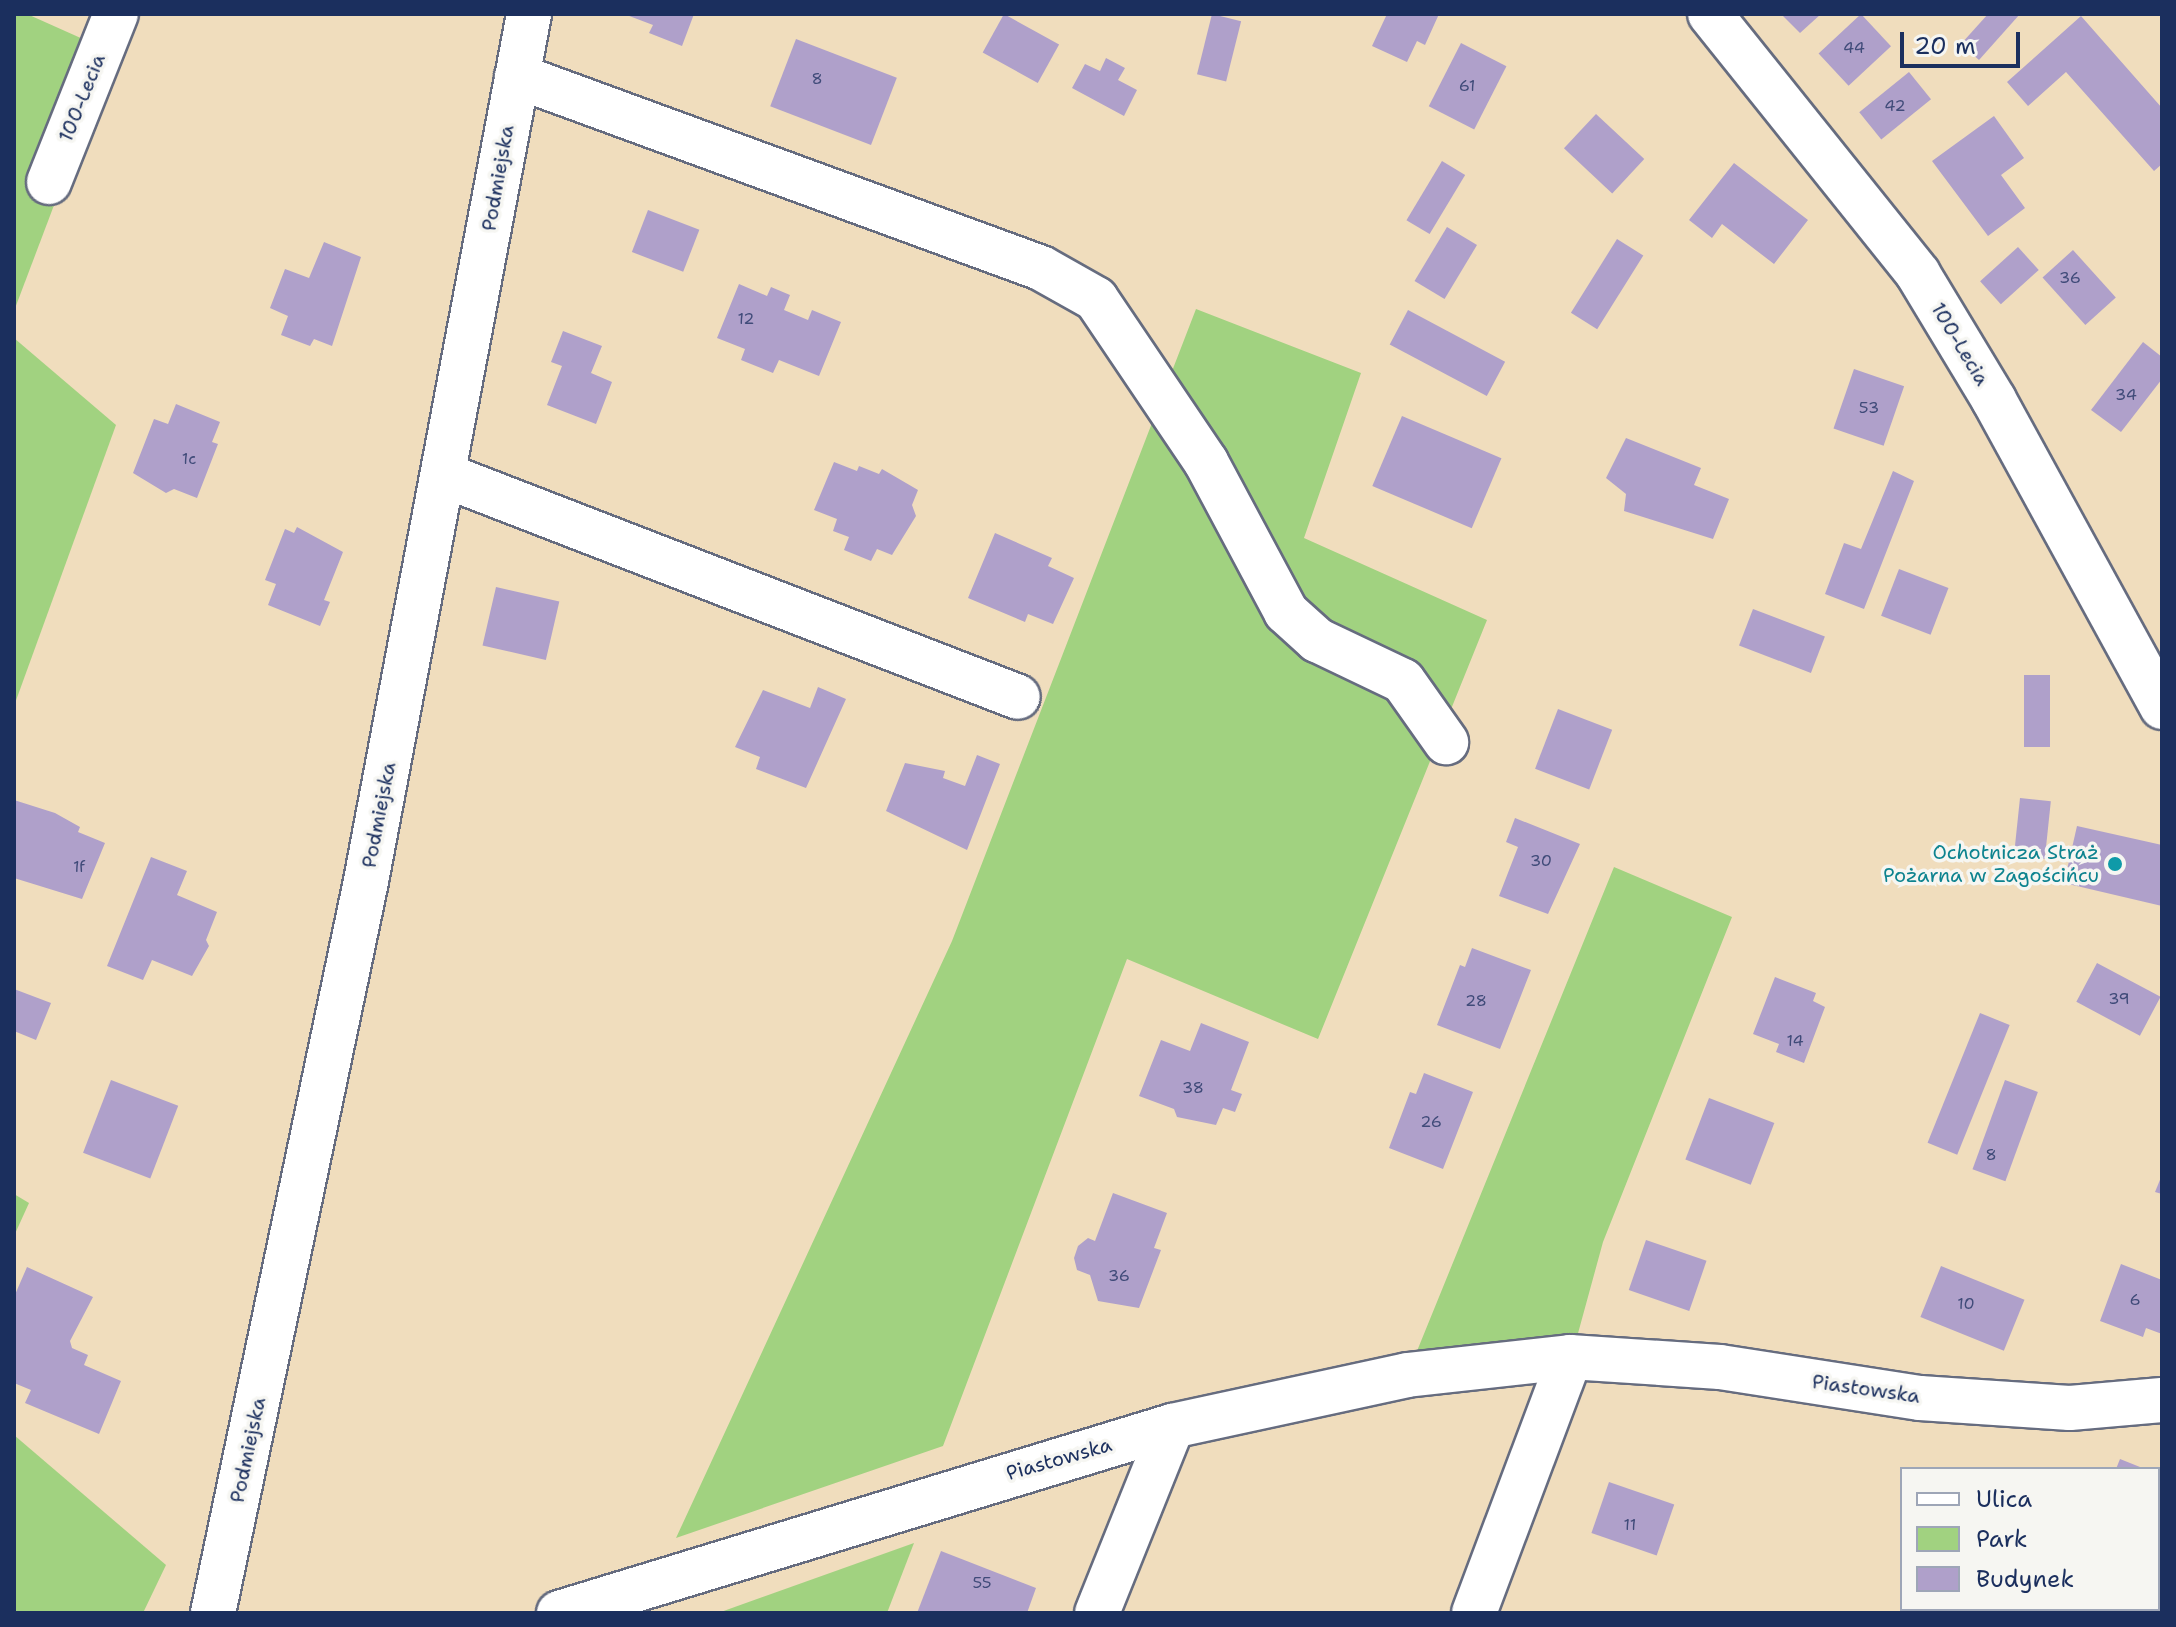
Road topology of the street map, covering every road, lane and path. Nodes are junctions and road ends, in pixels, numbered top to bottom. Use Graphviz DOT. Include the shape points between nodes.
graph roads {
  1 [pos="116,14"];
  2 [pos="529,14"];
  3 [pos="1710,14"];
  4 [pos="517,76"];
  5 [pos="49,182"];
  6 [pos="444,475"];
  7 [pos="1018,697"];
  8 [pos="2162,707"];
  9 [pos="1446,742"];
  10 [pos="1570,1357"];
  11 [pos="2162,1400"];
  12 [pos="1172,1426"];
  13 [pos="213,1613"];
  14 [pos="559,1613"];
  15 [pos="1097,1613"];
  16 [pos="1474,1613"];
  1 -- 5 [label="street, 100-Lecia"];
  2 -- 4 [label="street, Podmiejska"];
  3 -- 8 [label="street, 100-Lecia" via="1918,274 2070,510"];
  4 -- 6 [label="street, Podmiejska"];
  4 -- 9 [label="street" via="1041,268 1096,299 1206,462 1286,612 1317,640 1403,681"];
  6 -- 7 [label="street"];
  6 -- 13 [label="street, Podmiejska" via="350,960"];
  10 -- 11 [label="street, Piastowska" via="1720,1367 1920,1398 2070,1408"];
  10 -- 12 [label="street, Piastowska" via="1407,1375"];
  10 -- 16 [label="street"];
  12 -- 14 [label="street, Piastowska"];
  12 -- 15 [label="street"];
}
